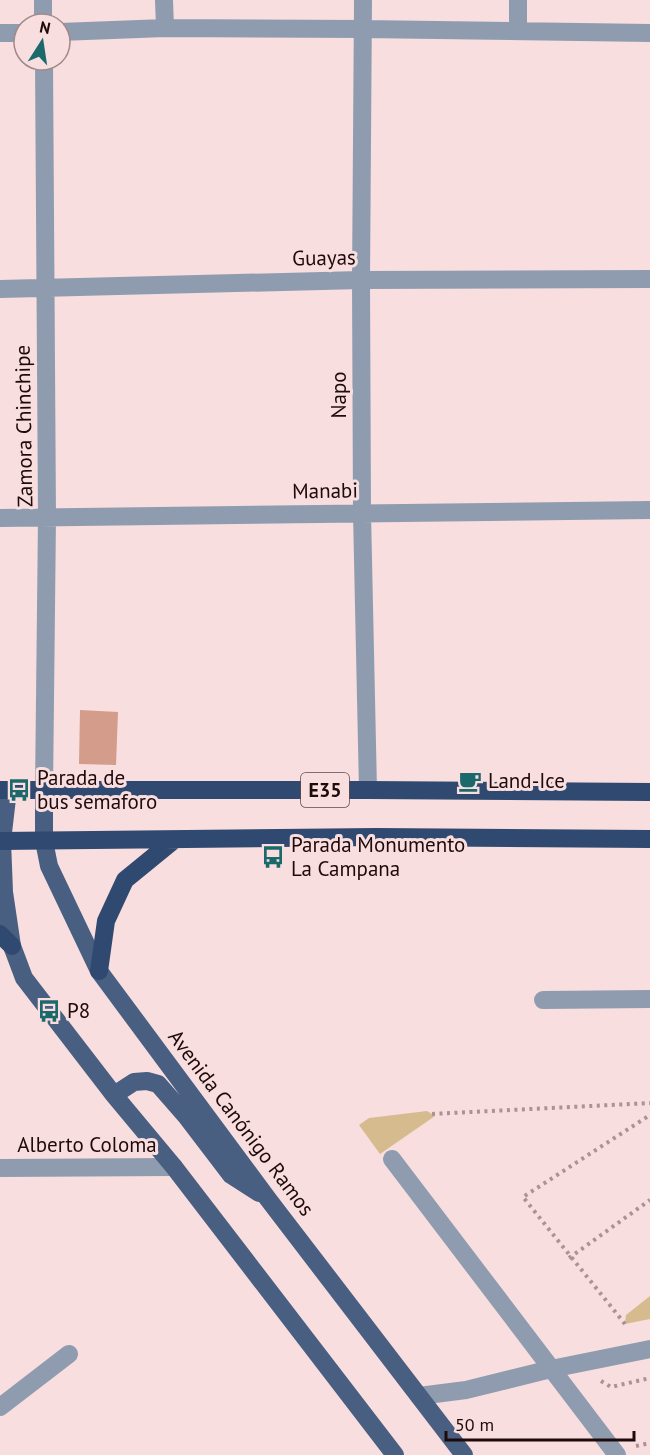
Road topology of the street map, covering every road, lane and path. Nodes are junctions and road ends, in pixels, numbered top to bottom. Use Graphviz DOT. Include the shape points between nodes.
graph roads {
  1 [pos="164,0"];
  2 [pos="363,0"];
  3 [pos="518,0"];
  4 [pos="165,28"];
  5 [pos="363,29"];
  6 [pos="518,31"];
  7 [pos="72,32"];
  8 [pos="650,33"];
  9 [pos="44,72"];
  10 [pos="650,279"];
  11 [pos="361,280"];
  12 [pos="45,288"];
  13 [pos="0,289"];
  14 [pos="650,510"];
  15 [pos="362,513"];
  16 [pos="47,517"];
  17 [pos="0,518"];
  18 [pos="4,790"];
  19 [pos="368,790"];
  20 [pos="44,791"];
  21 [pos="650,792"];
  22 [pos="650,839"];
  23 [pos="174,840"];
  24 [pos="1,841"];
  25 [pos="44,841"];
  26 [pos="6,940"];
  27 [pos="99,971"];
  28 [pos="650,999"];
  29 [pos="543,1000"];
  30 [pos="114,1095"];
  31 [pos="650,1103"];
  32 [pos="432,1114"];
  33 [pos="650,1115"];
  34 [pos="392,1159"];
  35 [pos="174,1167"];
  36 [pos="0,1168"];
  37 [pos="268,1199"];
  38 [pos="650,1200"];
  39 [pos="570,1257"];
  40 [pos="625,1324"];
  41 [pos="650,1349"];
  42 [pos="69,1354"];
  43 [pos="551,1369"];
  44 [pos="596,1377"];
  45 [pos="650,1378"];
  46 [pos="419,1396"];
  47 [pos="0,1407"];
  48 [pos="388,1453"];
  49 [pos="464,1455"];
  50 [pos="618,1455"];
  1 -- 4 [label="street"];
  2 -- 5 [label="street, Napo"];
  3 -- 6 [label="street"];
  4 -- 5 [label="street"];
  4 -- 7 [label="street"];
  5 -- 6 [label="street"];
  5 -- 11 [label="street, Napo"];
  6 -- 8 [label="street"];
  9 -- 12 [label="street, Zamora Chinchipe"];
  10 -- 11 [label="street, Guayas"];
  11 -- 12 [label="street, Guayas"];
  11 -- 15 [label="street, Napo"];
  12 -- 13 [label="street, Guayas"];
  12 -- 16 [label="street, Zamora Chinchipe"];
  14 -- 15 [label="street, Manabi"];
  15 -- 16 [label="street, Manabi"];
  15 -- 19 [label="street, Napo"];
  16 -- 17 [label="street, Manabi"];
  16 -- 20 [label="street, Zamora Chinchipe"];
  18 -- 20 [label="highway, E35"];
  18 -- 24 [label="main road"];
  19 -- 20 [label="highway, E35"];
  19 -- 21 [label="highway, E35"];
  20 -- 25 [label="main road, Avenida Canónigo Ramos"];
  22 -- 23 [label="highway, E35"];
  23 -- 25 [label="highway, E35"];
  23 -- 27 [label="highway" via="125,880 106,921"];
  24 -- 25 [label="highway, E35"];
  24 -- 26 [label="main road"];
  25 -- 27 [label="main road, Avenida Canónigo Ramos" via="49,866"];
  26 -- 30 [label="main road" via="24,978"];
  27 -- 37 [label="main road, Avenida Canónigo Ramos"];
  28 -- 29 [label="street"];
  30 -- 35 [label="main road"];
  30 -- 37 [label="main road" via="134,1082 158,1084 231,1174"];
  31 -- 32 [label="path"];
  33 -- 39 [label="path" via="523,1197"];
  34 -- 43 [label="street"];
  35 -- 36 [label="street, Alberto Coloma"];
  35 -- 48 [label="main road"];
  37 -- 46 [label="main road, Avenida Canónigo Ramos"];
  38 -- 39 [label="path"];
  39 -- 40 [label="path"];
  41 -- 43 [label="street"];
  42 -- 47 [label="street"];
  43 -- 46 [label="street" via="466,1390"];
  43 -- 50 [label="street"];
  44 -- 45 [label="path" via="611,1387"];
  46 -- 49 [label="main road, Avenida Canónigo Ramos"];
}
